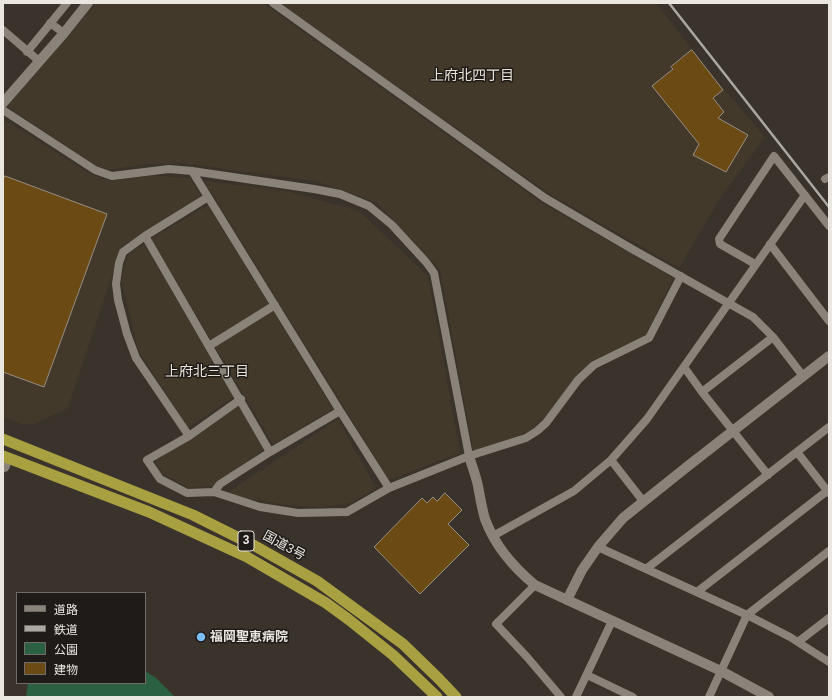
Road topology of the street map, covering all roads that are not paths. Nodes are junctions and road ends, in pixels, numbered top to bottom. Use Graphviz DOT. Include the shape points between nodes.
graph roads {
  1 [pos="67,3"];
  2 [pos="88,3"];
  3 [pos="274,3"];
  4 [pos="50,23"];
  5 [pos="3,30"];
  6 [pos="64,33"];
  7 [pos="27,52"];
  8 [pos="39,61"];
  9 [pos="3,103"];
  10 [pos="3,110"];
  11 [pos="192,171"];
  12 [pos="805,194"];
  13 [pos="208,197"];
  14 [pos="829,226"];
  15 [pos="145,236"];
  16 [pos="770,244"];
  17 [pos="755,264"];
  18 [pos="680,276"];
  19 [pos="728,303"];
  20 [pos="275,305"];
  21 [pos="829,321"];
  22 [pos="773,337"];
  23 [pos="209,346"];
  24 [pos="829,356"];
  25 [pos="684,367"];
  26 [pos="803,376"];
  27 [pos="702,392"];
  28 [pos="240,399"];
  29 [pos="340,411"];
  30 [pos="829,427"];
  31 [pos="733,431"];
  32 [pos="189,436"];
  33 [pos="3,439"];
  34 [pos="270,452"];
  35 [pos="797,452"];
  36 [pos="469,456"];
  37 [pos="611,460"];
  38 [pos="5,461"];
  39 [pos="768,475"];
  40 [pos="389,488"];
  41 [pos="214,492"];
  42 [pos="828,492"];
  43 [pos="643,501"];
  44 [pos="493,536"];
  45 [pos="598,547"];
  46 [pos="829,551"];
  47 [pos="646,569"];
  48 [pos="535,585"];
  49 [pos="697,592"];
  50 [pos="567,600"];
  51 [pos="747,615"];
  52 [pos="829,618"];
  53 [pos="612,621"];
  54 [pos="798,642"];
  55 [pos="829,662"];
  56 [pos="721,670"];
  57 [pos="587,676"];
  58 [pos="437,697"];
  59 [pos="456,697"];
  60 [pos="561,697"];
  61 [pos="576,697"];
  62 [pos="633,697"];
  63 [pos="709,697"];
  64 [pos="769,697"];
  1 -- 4 [label="street"];
  2 -- 6 [label="street"];
  3 -- 18 [label="street" via="545,198"];
  4 -- 6 [label="street"];
  4 -- 7 [label="street"];
  5 -- 7 [label="street"];
  6 -- 8 [label="street"];
  7 -- 8 [label="street"];
  8 -- 9 [label="street"];
  10 -- 11 [label="street" via="95,170 112,176 169,170"];
  11 -- 13 [label="street"];
  11 -- 36 [label="street" via="340,194 369,206 392,225 434,273"];
  12 -- 14 [label="street"];
  12 -- 16 [label="street"];
  12 -- 17 [label="street" via="774,156 719,239 720,244"];
  13 -- 15 [label="street"];
  13 -- 20 [label="street"];
  15 -- 23 [label="street"];
  15 -- 32 [label="street" via="123,252 117,277 118,300 136,358"];
  16 -- 17 [label="street"];
  16 -- 21 [label="street"];
  17 -- 19 [label="street"];
  18 -- 19 [label="street"];
  18 -- 36 [label="street" via="649,338 594,365 578,380 537,431 526,438"];
  19 -- 22 [label="street" via="752,317"];
  19 -- 25 [label="street"];
  20 -- 23 [label="street"];
  20 -- 29 [label="street"];
  22 -- 26 [label="street"];
  22 -- 27 [label="street"];
  23 -- 28 [label="street"];
  24 -- 26 [label="street"];
  25 -- 27 [label="street"];
  25 -- 37 [label="street" via="647,419"];
  26 -- 31 [label="street"];
  27 -- 31 [label="street"];
  28 -- 32 [label="street"];
  28 -- 34 [label="street"];
  29 -- 34 [label="street"];
  29 -- 40 [label="street"];
  30 -- 35 [label="street"];
  31 -- 39 [label="street"];
  31 -- 43 [label="street"];
  32 -- 41 [label="street" via="147,460 160,478 187,493"];
  33 -- 59 [label="highway, 国道3号 / 3" via="193,515 317,581 403,644"];
  34 -- 41 [label="street" via="220,484"];
  35 -- 39 [label="street"];
  35 -- 42 [label="street"];
  36 -- 40 [label="street"];
  36 -- 44 [label="street" via="485,518"];
  37 -- 43 [label="street"];
  37 -- 44 [label="street" via="574,490"];
  38 -- 58 [label="highway, 国道3号 / 3" via="149,512 247,557 326,603 348,619 393,655"];
  39 -- 47 [label="street"];
  40 -- 41 [label="street" via="347,512 334,514 298,513 260,507"];
  42 -- 49 [label="street"];
  43 -- 45 [label="street" via="623,518"];
  44 -- 48 [label="street" via="506,557"];
  45 -- 47 [label="street"];
  45 -- 50 [label="street" via="582,570"];
  46 -- 51 [label="street"];
  47 -- 49 [label="street"];
  48 -- 50 [label="street"];
  48 -- 60 [label="street" via="496,624"];
  49 -- 51 [label="street"];
  50 -- 53 [label="street"];
  51 -- 54 [label="street"];
  51 -- 56 [label="street"];
  52 -- 54 [label="street"];
  53 -- 56 [label="street"];
  53 -- 57 [label="street"];
  54 -- 55 [label="street"];
  56 -- 63 [label="street"];
  56 -- 64 [label="street"];
  57 -- 61 [label="street"];
  57 -- 62 [label="street"];
}
